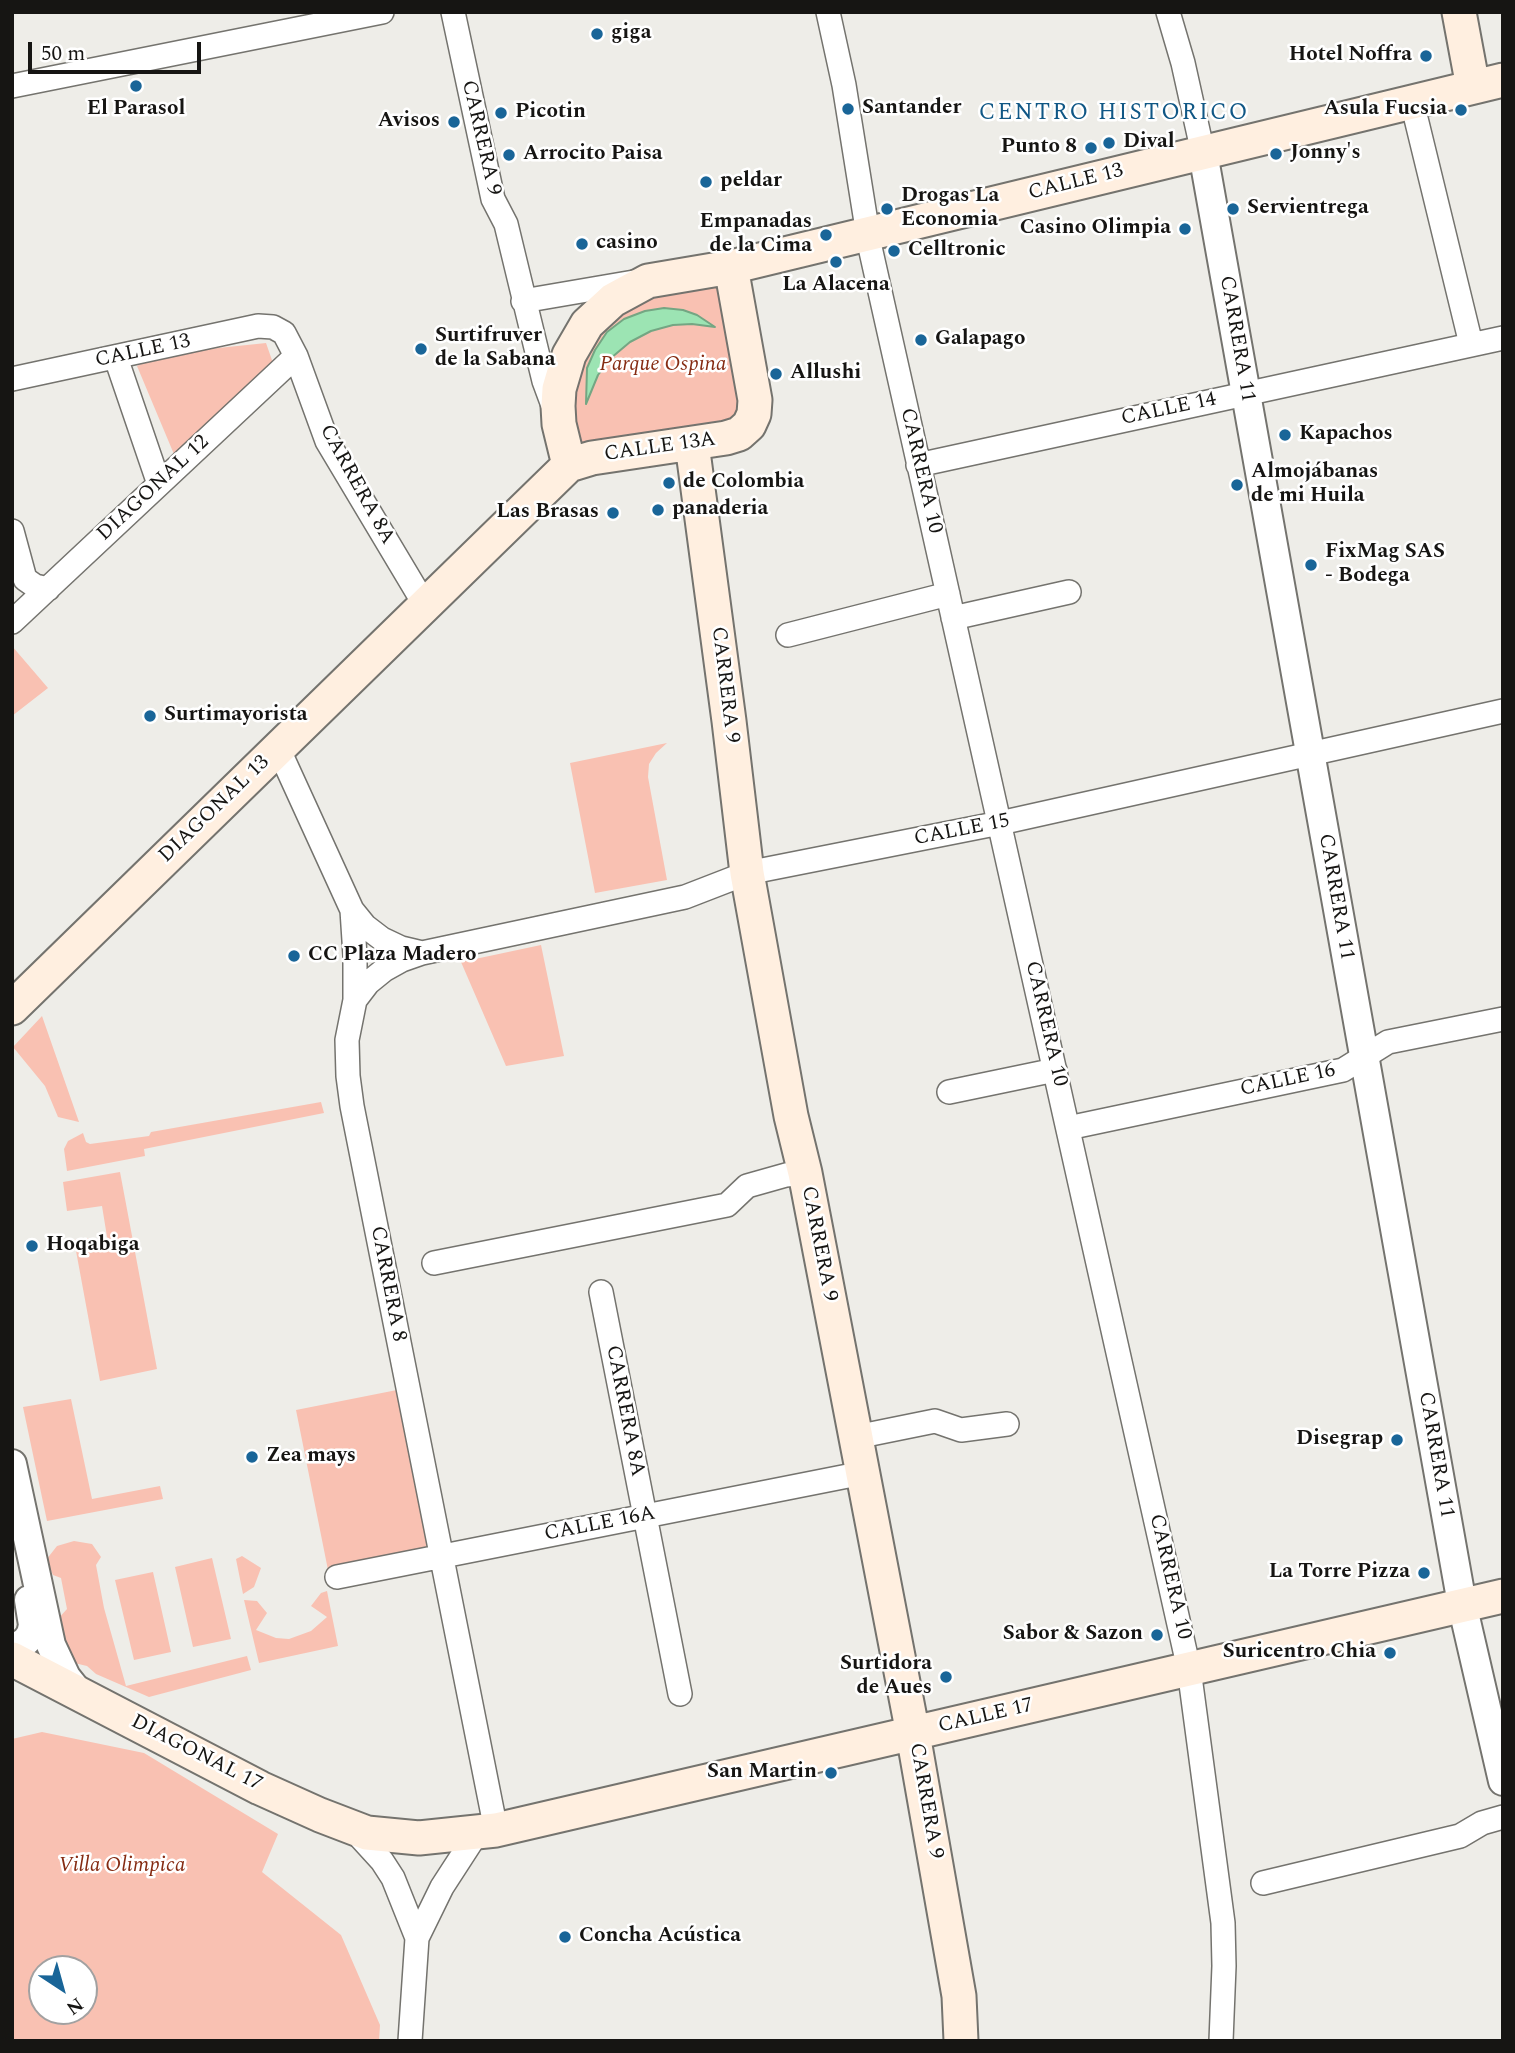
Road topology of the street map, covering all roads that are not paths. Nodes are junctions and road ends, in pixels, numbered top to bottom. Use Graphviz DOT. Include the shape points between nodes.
graph roads {
  1 [pos="382,12"];
  2 [pos="453,12"];
  3 [pos="828,12"];
  4 [pos="1168,12"];
  5 [pos="1460,12"];
  6 [pos="1488,83"];
  7 [pos="12,86"];
  8 [pos="1412,102"];
  9 [pos="1203,153"];
  10 [pos="868,234"];
  11 [pos="730,267"];
  12 [pos="648,281"];
  13 [pos="523,302"];
  14 [pos="273,327"];
  15 [pos="1503,338"];
  16 [pos="1471,344"];
  17 [pos="296,356"];
  18 [pos="116,358"];
  19 [pos="12,379"];
  20 [pos="1245,394"];
  21 [pos="559,424"];
  22 [pos="692,444"];
  23 [pos="569,465"];
  24 [pos="918,465"];
  25 [pos="159,484"];
  26 [pos="12,531"];
  27 [pos="48,589"];
  28 [pos="1069,592"];
  29 [pos="947,594"];
  30 [pos="425,605"];
  31 [pos="953,618"];
  32 [pos="12,622"];
  33 [pos="788,635"];
  34 [pos="1503,711"];
  35 [pos="278,748"];
  36 [pos="1310,754"];
  37 [pos="1000,824"];
  38 [pos="747,873"];
  39 [pos="352,910"];
  40 [pos="422,953"];
  41 [pos="355,1000"];
  42 [pos="12,1008"];
  43 [pos="1503,1019"];
  44 [pos="1364,1055"];
  45 [pos="1055,1070"];
  46 [pos="949,1092"];
  47 [pos="1068,1128"];
  48 [pos="805,1172"];
  49 [pos="434,1263"];
  50 [pos="601,1292"];
  51 [pos="1007,1424"];
  52 [pos="856,1437"];
  53 [pos="12,1464"];
  54 [pos="863,1473"];
  55 [pos="644,1516"];
  56 [pos="12,1523"];
  57 [pos="440,1557"];
  58 [pos="337,1577"];
  59 [pos="1503,1596"];
  60 [pos="1462,1604"];
  61 [pos="12,1650"];
  62 [pos="12,1659"];
  63 [pos="1189,1669"];
  64 [pos="78,1692"];
  65 [pos="680,1694"];
  66 [pos="913,1734"];
  67 [pos="1503,1781"];
  68 [pos="1503,1817"];
  69 [pos="486,1831"];
  70 [pos="372,1836"];
  71 [pos="1264,1882"];
  72 [pos="417,1938"];
  73 [pos="410,2041"];
  74 [pos="961,2041"];
  75 [pos="1221,2041"];
  1 -- 7 [label="street"];
  2 -- 13 [label="street, CARRERA 9" via="493,199 506,224"];
  3 -- 10 [label="street, CARRERA 10" via="845,85"];
  4 -- 9 [label="street, CARRERA 11"];
  5 -- 6 [label="main road"];
  6 -- 8 [label="main road, CALLE 13"];
  8 -- 9 [label="main road, CALLE 13"];
  8 -- 16 [label="street"];
  9 -- 10 [label="main road, CALLE 13"];
  9 -- 20 [label="street, CARRERA 11"];
  10 -- 11 [label="main road, CALLE 13"];
  10 -- 24 [label="street, CARRERA 10"];
  11 -- 12 [label="main road, CALLE 13"];
  11 -- 22 [label="main road, CALLE 13A" via="754,414 739,434"];
  12 -- 13 [label="street, CALLE 13"];
  12 -- 21 [label="main road, CALLE 13" via="613,300 577,339 561,380"];
  13 -- 21 [label="street, CARRERA 9"];
  14 -- 17 [label="street, CARRERA 8A" via="284,333"];
  14 -- 18 [label="street, CALLE 13" via="258,326"];
  15 -- 16 [label="street, CALLE 14"];
  16 -- 20 [label="street, CALLE 14"];
  17 -- 25 [label="street, DIAGONAL 12"];
  17 -- 30 [label="street, CARRERA 8A" via="327,441"];
  18 -- 19 [label="street, CALLE 13"];
  18 -- 25 [label="street"];
  20 -- 24 [label="street, CALLE 14"];
  20 -- 36 [label="street, CARRERA 11"];
  21 -- 23 [label="main road, CALLE 13"];
  22 -- 23 [label="main road, CALLE 13A"];
  22 -- 38 [label="main road, CARRERA 9"];
  23 -- 30 [label="main road, DIAGONAL 13"];
  24 -- 29 [label="street, CARRERA 10"];
  25 -- 27 [label="street, DIAGONAL 12"];
  26 -- 27 [label="street" via="25,579"];
  27 -- 32 [label="street, DIAGONAL 12"];
  28 -- 31 [label="street"];
  29 -- 31 [label="street, CARRERA 10"];
  29 -- 33 [label="street"];
  30 -- 35 [label="main road, DIAGONAL 13"];
  31 -- 37 [label="street, CARRERA 10"];
  34 -- 36 [label="street, CALLE 15"];
  35 -- 39 [label="street, CARRERA 8"];
  35 -- 42 [label="main road, DIAGONAL 13"];
  36 -- 37 [label="street, CALLE 15"];
  36 -- 44 [label="street, CARRERA 11"];
  37 -- 38 [label="street, CALLE 15"];
  37 -- 45 [label="street, CARRERA 10"];
  38 -- 40 [label="street, CALLE 15" via="685,897"];
  38 -- 48 [label="main road, CARRERA 9"];
  39 -- 40 [label="street, CALLE 15" via="382,939"];
  39 -- 41 [label="street, CARRERA 8"];
  40 -- 41 [label="street, CALLE 15" via="384,970"];
  41 -- 57 [label="street, CARRERA 8" via="347,1040 352,1106"];
  43 -- 44 [label="street, CALLE 16" via="1388,1042"];
  44 -- 47 [label="street, CALLE 16" via="1343,1070"];
  44 -- 60 [label="street, CARRERA 11"];
  45 -- 46 [label="street"];
  45 -- 47 [label="street, CARRERA 10"];
  47 -- 63 [label="street, CARRERA 10"];
  48 -- 49 [label="street" via="747,1186 727,1205"];
  48 -- 52 [label="main road, CARRERA 9"];
  50 -- 55 [label="street, CARRERA 8A"];
  51 -- 52 [label="street" via="961,1430 935,1421"];
  52 -- 54 [label="main road, CARRERA 9"];
  53 -- 64 [label="street" via="51,1645"];
  54 -- 55 [label="street, CALLE 16A"];
  54 -- 66 [label="main road, CARRERA 9"];
  55 -- 57 [label="street, CALLE 16A"];
  55 -- 65 [label="street, CARRERA 8A"];
  56 -- 61 [label="street" via="33,1625 26,1642"];
  57 -- 58 [label="street, CALLE 16A"];
  57 -- 69 [label="street, CARRERA 8"];
  59 -- 60 [label="main road, CALLE 17"];
  60 -- 63 [label="main road, CALLE 17"];
  60 -- 67 [label="street, CARRERA 11"];
  62 -- 64 [label="main road, DIAGONAL 17"];
  63 -- 66 [label="main road, CALLE 17"];
  63 -- 75 [label="street, CARRERA 10" via="1223,1923"];
  64 -- 70 [label="main road, DIAGONAL 17" via="272,1793"];
  66 -- 69 [label="main road, CALLE 17"];
  66 -- 74 [label="main road, CARRERA 9" via="959,1996"];
  68 -- 71 [label="street" via="1460,1836"];
  69 -- 70 [label="main road, CALLE 17" via="419,1838"];
  69 -- 72 [label="street" via="442,1887"];
  70 -- 72 [label="street"];
  72 -- 73 [label="street"];
}
